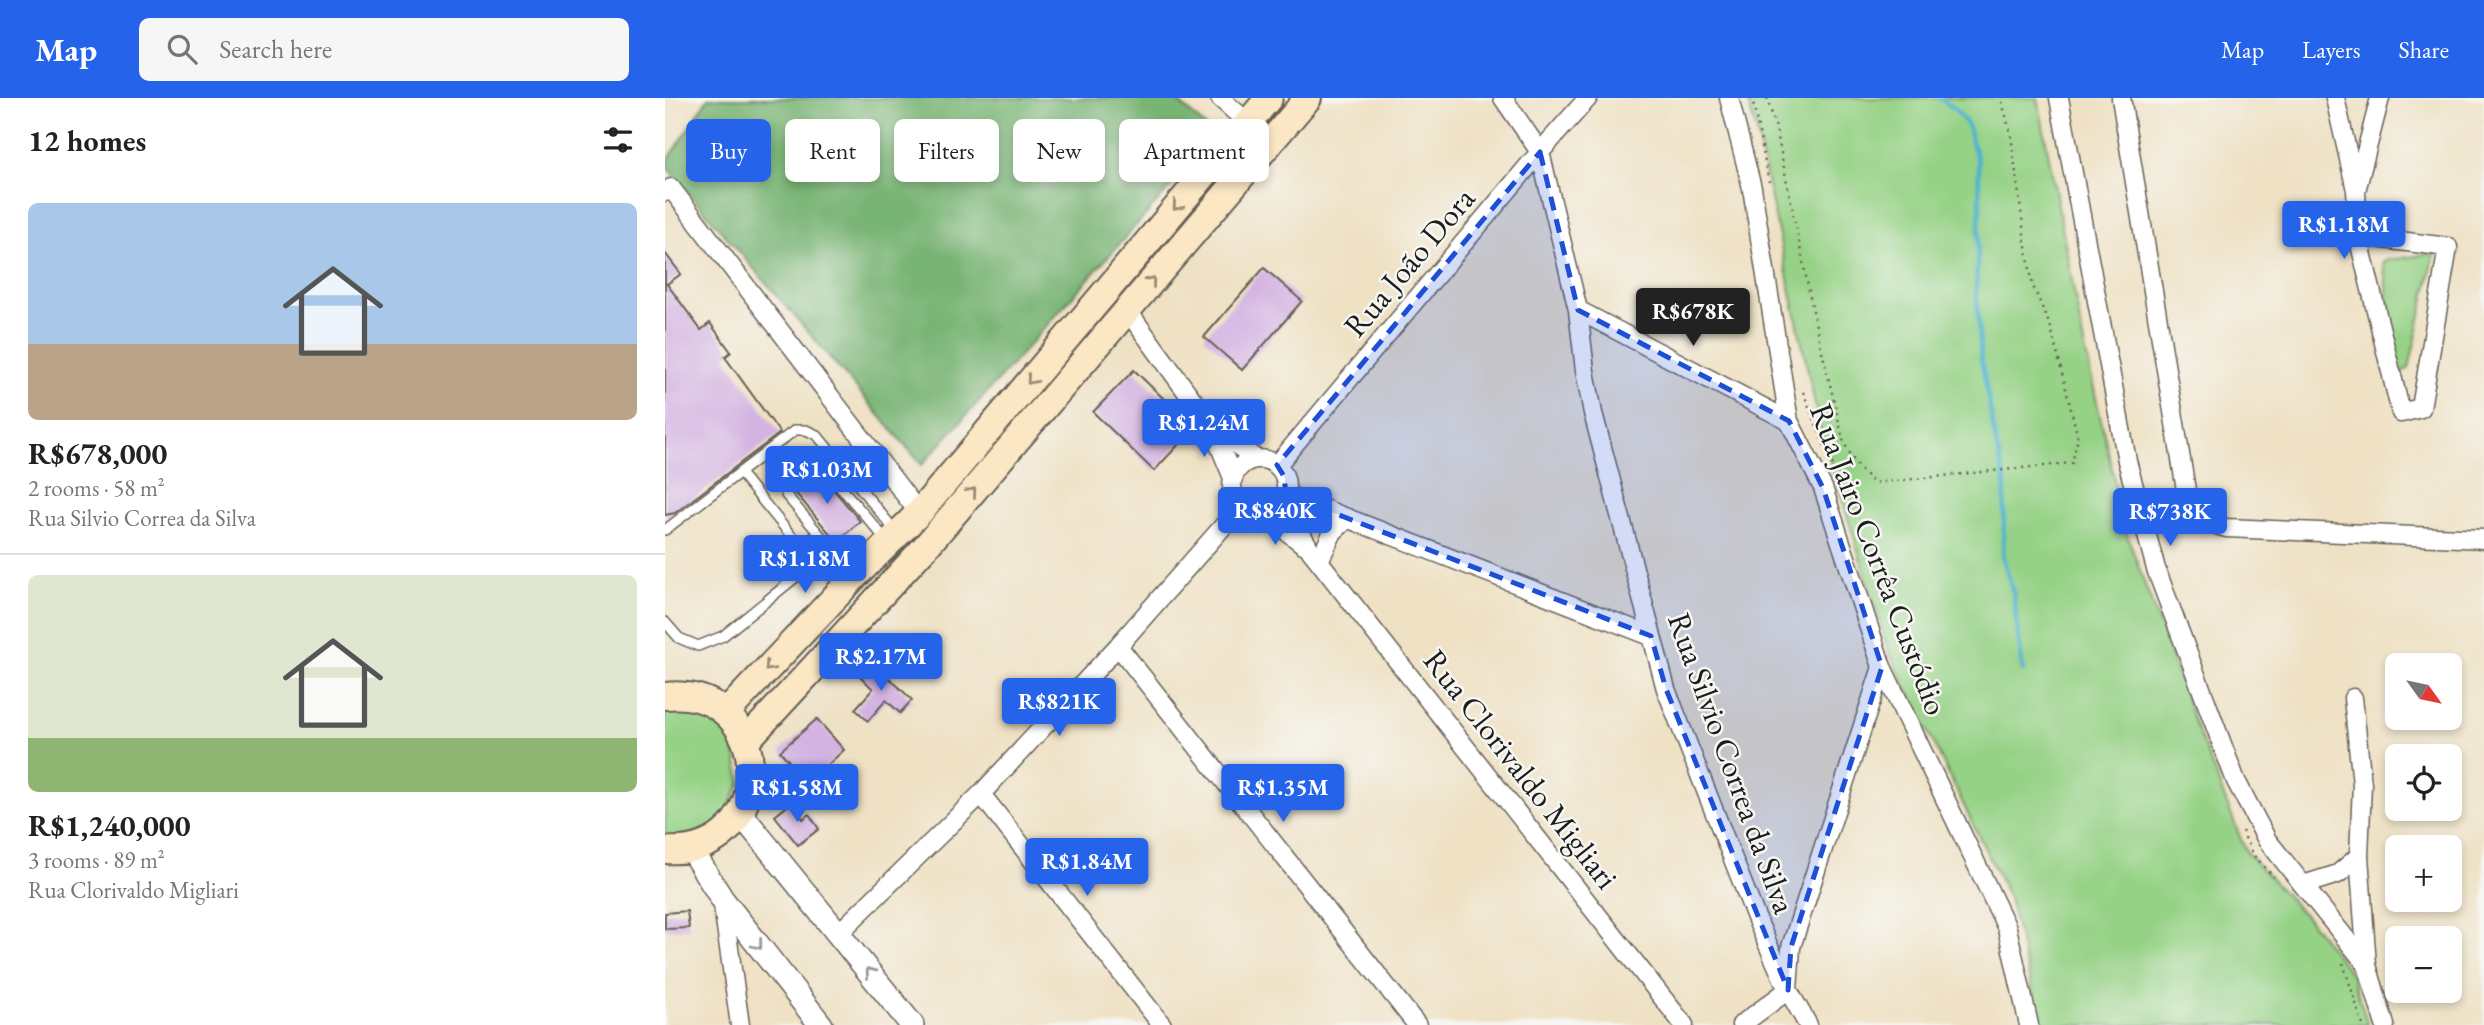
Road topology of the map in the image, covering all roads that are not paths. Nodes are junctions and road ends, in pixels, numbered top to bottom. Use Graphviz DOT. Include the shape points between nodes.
graph roads {
  1 [pos="1220,98"];
  2 [pos="1269,98"];
  3 [pos="1308,98"];
  4 [pos="1503,98"];
  5 [pos="1588,98"];
  6 [pos="1729,98"];
  7 [pos="2059,98"];
  8 [pos="2121,98"];
  9 [pos="2335,98"];
  10 [pos="2380,98"];
  11 [pos="1244,119"];
  12 [pos="1251,119"];
  13 [pos="1540,152"];
  14 [pos="1198,182"];
  15 [pos="2356,190"];
  16 [pos="665,192"];
  17 [pos="2358,236"];
  18 [pos="1127,310"];
  19 [pos="1578,310"];
  20 [pos="1789,421"];
  21 [pos="1211,425"];
  22 [pos="1256,459"];
  23 [pos="1277,465"];
  24 [pos="740,473"];
  25 [pos="1233,478"];
  26 [pos="1283,497"];
  27 [pos="1241,506"];
  28 [pos="919,513"];
  29 [pos="1263,513"];
  30 [pos="1348,518"];
  31 [pos="665,530"];
  32 [pos="893,539"];
  33 [pos="2484,539"];
  34 [pos="1315,556"];
  35 [pos="855,576"];
  36 [pos="665,622"];
  37 [pos="1651,636"];
  38 [pos="1118,646"];
  39 [pos="1882,667"];
  40 [pos="665,696"];
  41 [pos="2353,698"];
  42 [pos="726,713"];
  43 [pos="746,741"];
  44 [pos="981,794"];
  45 [pos="741,814"];
  46 [pos="678,849"];
  47 [pos="2359,856"];
  48 [pos="2303,885"];
  49 [pos="722,899"];
  50 [pos="839,933"];
  51 [pos="2367,965"];
  52 [pos="1788,990"];
  53 [pos="740,1025"];
  54 [pos="821,1025"];
  55 [pos="912,1025"];
  56 [pos="1162,1025"];
  57 [pos="1417,1025"];
  58 [pos="1684,1025"];
  59 [pos="1741,1025"];
  60 [pos="1808,1025"];
  61 [pos="2029,1025"];
  62 [pos="2385,1025"];
  1 -- 11 [label="street"];
  2 -- 12 [label="main road"];
  18 -- 3 [label="main road, one-way"];
  4 -- 13 [label="street, Rua Silvio Correa da Silva"];
  5 -- 13 [label="street, Rua João Dora"];
  6 -- 20 [label="street, Rua Jairo Corrêa Custódio" via="1752,188"];
  7 -- 48 [label="street" via="2127,461 2156,569 2235,781 2267,840"];
  8 -- 33 [label="street" via="2189,508 2197,519 2227,528"];
  9 -- 15 [label="street"];
  10 -- 15 [label="street"];
  13 -- 19 [label="street, Rua Silvio Correa da Silva"];
  13 -- 23 [label="street, Rua João Dora"];
  14 -- 28 [label="main road, one-way"];
  15 -- 17 [label="street"];
  16 -- 28 [label="street" via="671,188"];
  17 -- 17 [label="street" via="2448,247 2421,408 2401,413"];
  18 -- 21 [label="street"];
  43 -- 18 [label="main road, one-way" via="927,544"];
  19 -- 20 [label="street"];
  19 -- 37 [label="street, Rua Silvio Correa da Silva" via="1593,413"];
  20 -- 39 [label="street, Rua Jairo Corrêa Custódio" via="1823,488"];
  21 -- 22 [label="street"];
  21 -- 25 [label="street"];
  22 -- 23 [label="street"];
  22 -- 25 [label="street" via="1242,465"];
  23 -- 26 [label="street" via="1285,478"];
  24 -- 31 [label="lane"];
  24 -- 32 [label="lane" via="795,430 807,430 817,435"];
  24 -- 36 [label="lane" via="802,549 796,577 723,636 698,646 679,638"];
  25 -- 27 [label="street" via="1233,493"];
  26 -- 29 [label="street"];
  26 -- 30 [label="street"];
  26 -- 34 [label="street, Rua Clorivaldo Migliari"];
  27 -- 29 [label="street"];
  27 -- 38 [label="street"];
  28 -- 32 [label="main road"];
  29 -- 34 [label="street, Rua Clorivaldo Migliari"];
  30 -- 34 [label="street"];
  30 -- 37 [label="street"];
  32 -- 35 [label="main road"];
  32 -- 35 [label="lane" via="820,463 786,487 790,501"];
  34 -- 58 [label="street, Rua Clorivaldo Migliari"];
  35 -- 42 [label="main road, one-way"];
  37 -- 52 [label="street, Rua Silvio Correa da Silva" via="1666,689"];
  38 -- 44 [label="street"];
  38 -- 57 [label="street"];
  39 -- 52 [label="street" via="1791,947"];
  39 -- 61 [label="street, Rua Jairo Corrêa Custódio" via="2007,928"];
  40 -- 42 [label="main road" via="701,699"];
  41 -- 47 [label="street" via="2362,784"];
  42 -- 43 [label="main road"];
  43 -- 45 [label="main road" via="752,765 750,790"];
  44 -- 50 [label="street"];
  44 -- 56 [label="street"];
  45 -- 46 [label="main road" via="711,842"];
  45 -- 50 [label="street"];
  46 -- 49 [label="street"];
  47 -- 48 [label="street" via="2338,874"];
  47 -- 51 [label="street"];
  48 -- 51 [label="street"];
  49 -- 53 [label="street"];
  49 -- 54 [label="street, one-way"];
  55 -- 50 [label="street, one-way"];
  51 -- 62 [label="street"];
  52 -- 59 [label="street"];
  52 -- 60 [label="street, Rua Silvio Correa da Silva"];
}
